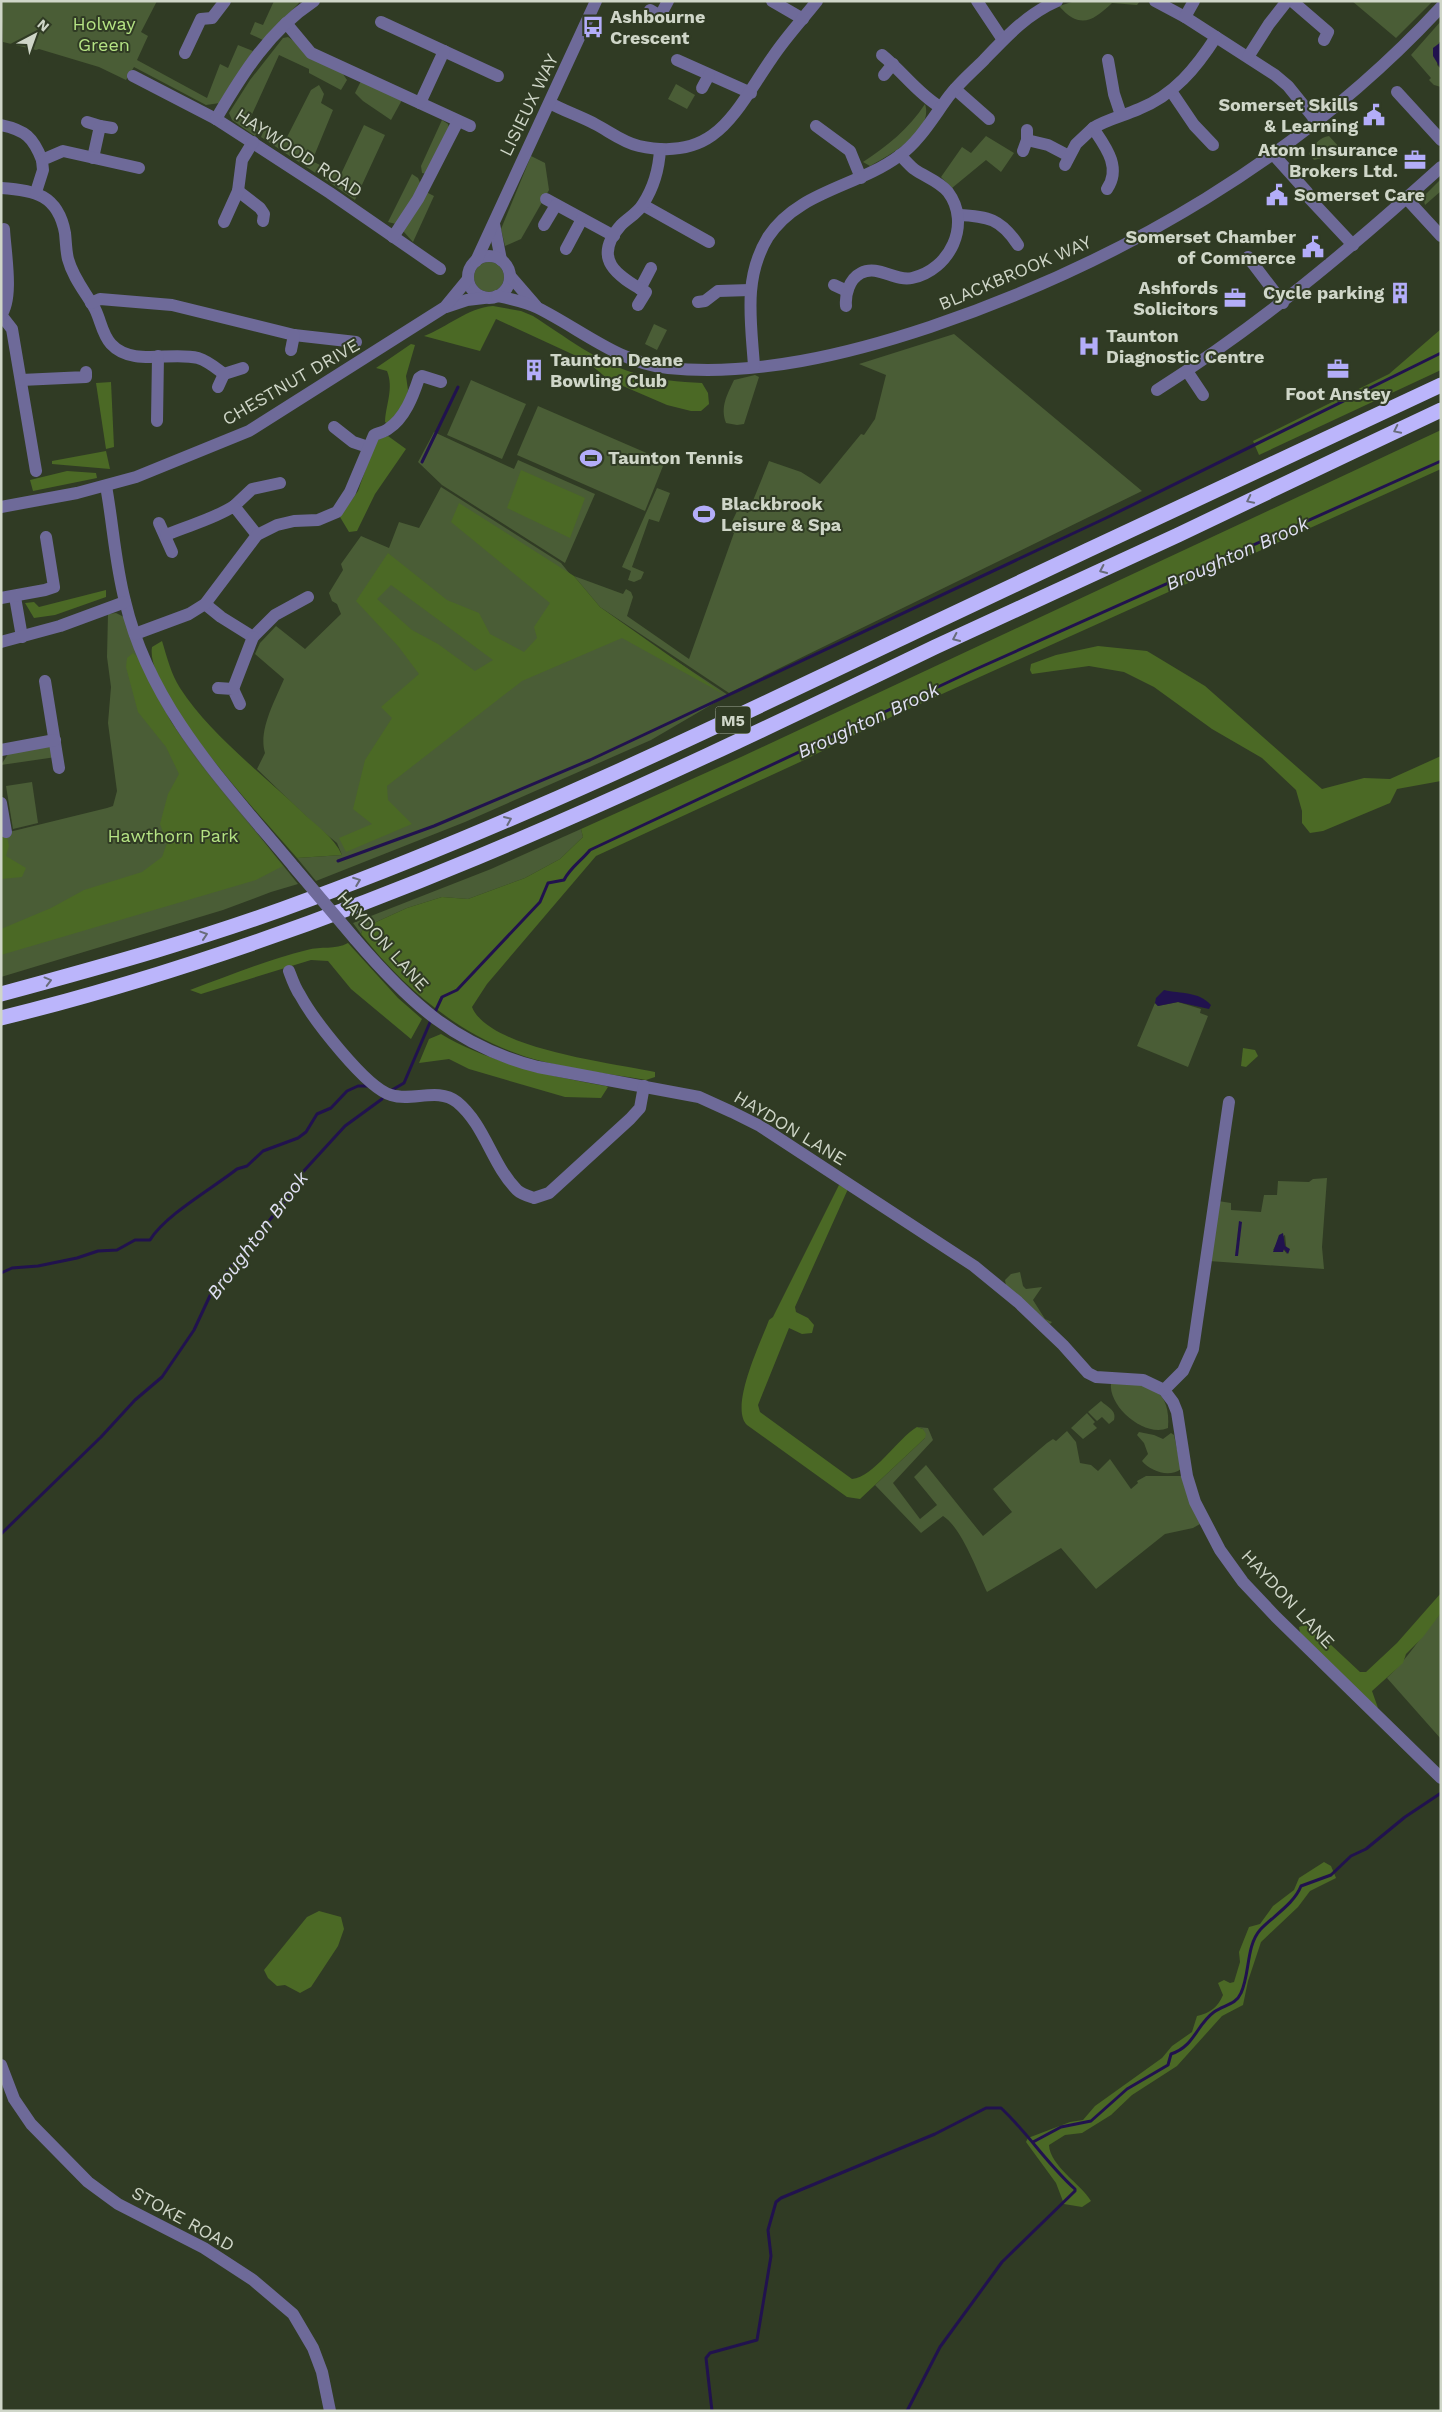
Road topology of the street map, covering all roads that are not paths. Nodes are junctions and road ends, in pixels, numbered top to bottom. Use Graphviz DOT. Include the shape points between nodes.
graph roads {
  1 [pos="225,1"];
  2 [pos="596,1"];
  3 [pos="668,1"];
  4 [pos="772,1"];
  5 [pos="817,1"];
  6 [pos="977,1"];
  7 [pos="1057,1"];
  8 [pos="1155,1"];
  9 [pos="1194,1"];
  10 [pos="1287,1"];
  11 [pos="1292,1"];
  12 [pos="307,3"];
  13 [pos="1441,7"];
  14 [pos="655,17"];
  15 [pos="1185,17"];
  16 [pos="804,18"];
  17 [pos="381,22"];
  18 [pos="286,23"];
  19 [pos="1330,33"];
  20 [pos="1216,37"];
  21 [pos="1003,40"];
  22 [pos="444,51"];
  23 [pos="185,53"];
  24 [pos="882,55"];
  25 [pos="1248,57"];
  26 [pos="678,60"];
  27 [pos="1108,60"];
  28 [pos="893,64"];
  29 [pos="709,74"];
  30 [pos="884,75"];
  31 [pos="132,76"];
  32 [pos="498,76"];
  33 [pos="702,88"];
  34 [pos="954,89"];
  35 [pos="1171,91"];
  36 [pos="1397,92"];
  37 [pos="751,93"];
  38 [pos="420,103"];
  39 [pos="550,103"];
  40 [pos="940,107"];
  41 [pos="1120,115"];
  42 [pos="983,118"];
  43 [pos="216,119"];
  44 [pos="458,121"];
  45 [pos="87,122"];
  46 [pos="1317,122"];
  47 [pos="1,125"];
  48 [pos="470,126"];
  49 [pos="816,126"];
  50 [pos="1092,128"];
  51 [pos="1026,140"];
  52 [pos="1441,140"];
  53 [pos="253,142"];
  54 [pos="1213,145"];
  55 [pos="660,149"];
  56 [pos="1273,154"];
  57 [pos="900,156"];
  58 [pos="93,158"];
  59 [pos="42,160"];
  60 [pos="140,168"];
  61 [pos="1441,168"];
  62 [pos="861,178"];
  63 [pos="1,188"];
  64 [pos="1108,189"];
  65 [pos="238,191"];
  66 [pos="36,192"];
  67 [pos="1406,198"];
  68 [pos="643,205"];
  69 [pos="224,214"];
  70 [pos="958,215"];
  71 [pos="582,219"];
  72 [pos="263,221"];
  73 [pos="494,224"];
  74 [pos="544,226"];
  75 [pos="4,229"];
  76 [pos="614,236"];
  77 [pos="1441,236"];
  78 [pos="393,237"];
  79 [pos="1017,238"];
  80 [pos="3,242"];
  81 [pos="709,242"];
  82 [pos="1353,245"];
  83 [pos="566,249"];
  84 [pos="1248,257"];
  85 [pos="501,260"];
  86 [pos="476,261"];
  87 [pos="651,268"];
  88 [pos="440,269"];
  89 [pos="510,276"];
  90 [pos="468,280"];
  91 [pos="834,285"];
  92 [pos="640,289"];
  93 [pos="750,290"];
  94 [pos="847,291"];
  95 [pos="498,296"];
  96 [pos="484,298"];
  97 [pos="91,303"];
  98 [pos="1283,303"];
  99 [pos="703,304"];
  100 [pos="638,305"];
  101 [pos="846,306"];
  102 [pos="445,308"];
  103 [pos="538,308"];
  104 [pos="1,315"];
  105 [pos="294,335"];
  106 [pos="356,342"];
  107 [pos="291,350"];
  108 [pos="158,356"];
  109 [pos="754,366"];
  110 [pos="243,368"];
  111 [pos="1187,371"];
  112 [pos="86,372"];
  113 [pos="224,374"];
  114 [pos="21,380"];
  115 [pos="440,382"];
  116 [pos="1441,385"];
  117 [pos="218,387"];
  118 [pos="1157,390"];
  119 [pos="1203,395"];
  120 [pos="1441,410"];
  121 [pos="157,421"];
  122 [pos="334,426"];
  123 [pos="368,448"];
  124 [pos="36,471"];
  125 [pos="280,483"];
  126 [pos="106,486"];
  127 [pos="234,506"];
  128 [pos="1,507"];
  129 [pos="159,523"];
  130 [pos="166,535"];
  131 [pos="257,535"];
  132 [pos="46,537"];
  133 [pos="172,552"];
  134 [pos="15,597"];
  135 [pos="308,597"];
  136 [pos="1,598"];
  137 [pos="125,602"];
  138 [pos="205,604"];
  139 [pos="135,634"];
  140 [pos="22,637"];
  141 [pos="253,637"];
  142 [pos="1,642"];
  143 [pos="45,680"];
  144 [pos="218,688"];
  145 [pos="233,689"];
  146 [pos="240,704"];
  147 [pos="54,740"];
  148 [pos="1,750"];
  149 [pos="59,768"];
  150 [pos="2,811"];
  151 [pos="6,832"];
  152 [pos="288,971"];
  153 [pos="1,994"];
  154 [pos="1,1018"];
  155 [pos="644,1086"];
  156 [pos="1229,1102"];
  157 [pos="1164,1390"];
  158 [pos="1441,1778"];
  159 [pos="1,2065"];
  160 [pos="330,2411"];
  1 -- 23 [label="street" via="212,18 201,19"];
  2 -- 39 [label="street, LISIEUX WAY"];
  3 -- 14 [label="street"];
  4 -- 16 [label="street"];
  5 -- 16 [label="street"];
  6 -- 21 [label="street"];
  7 -- 21 [label="street" via="1033,13"];
  8 -- 15 [label="street"];
  9 -- 15 [label="street"];
  10 -- 25 [label="street"];
  11 -- 19 [label="street"];
  12 -- 18 [label="street"];
  13 -- 46 [label="street, BLACKBROOK WAY"];
  15 -- 20 [label="street"];
  16 -- 37 [label="street" via="772,57"];
  17 -- 22 [label="street"];
  18 -- 38 [label="street" via="311,53"];
  18 -- 43 [label="street" via="244,71"];
  20 -- 25 [label="street"];
  20 -- 35 [label="street" via="1194,68"];
  21 -- 34 [label="street"];
  22 -- 32 [label="street"];
  22 -- 38 [label="street"];
  24 -- 28 [label="street"];
  25 -- 46 [label="street" via="1288,86"];
  26 -- 29 [label="street"];
  27 -- 41 [label="street"];
  28 -- 30 [label="street"];
  28 -- 40 [label="street" via="912,86"];
  29 -- 33 [label="street"];
  29 -- 37 [label="street"];
  31 -- 43 [label="street, HAYWOOD ROAD"];
  34 -- 40 [label="street"];
  34 -- 42 [label="street"];
  35 -- 41 [label="street" via="1138,110"];
  35 -- 54 [label="street" via="1194,125"];
  36 -- 52 [label="street"];
  37 -- 55 [label="street" via="728,122 706,139 686,146"];
  38 -- 44 [label="street"];
  39 -- 55 [label="street" via="621,140"];
  39 -- 73 [label="street, LISIEUX WAY"];
  40 -- 57 [label="street"];
  41 -- 50 [label="street"];
  43 -- 53 [label="street, HAYWOOD ROAD"];
  44 -- 48 [label="street"];
  44 -- 78 [label="street" via="418,199"];
  45 -- 58 [label="street" via="106,127"];
  46 -- 56 [label="street, BLACKBROOK WAY"];
  47 -- 59 [label="street" via="20,129 38,148"];
  49 -- 62 [label="street" via="850,151"];
  50 -- 51 [label="street" via="1076,144 1067,160 1048,145"];
  50 -- 64 [label="street" via="1114,166"];
  53 -- 65 [label="street" via="242,160"];
  53 -- 78 [label="street, HAYWOOD ROAD"];
  55 -- 68 [label="street" via="656,178"];
  56 -- 82 [label="street"];
  56 -- 109 [label="street, BLACKBROOK WAY" via="1158,226 1022,293 875,345 800,361"];
  57 -- 62 [label="street"];
  57 -- 70 [label="street" via="944,188"];
  58 -- 59 [label="street" via="63,151"];
  58 -- 60 [label="street"];
  59 -- 66 [label="street" via="43,170"];
  61 -- 67 [label="street"];
  62 -- 93 [label="street" via="807,201 774,229 759,254"];
  63 -- 66 [label="street"];
  65 -- 69 [label="street"];
  65 -- 72 [label="street" via="260,208 264,214"];
  66 -- 97 [label="street" via="50,202 60,216 70,268"];
  67 -- 77 [label="street"];
  67 -- 82 [label="street"];
  68 -- 76 [label="street"];
  68 -- 81 [label="street" via="677,231"];
  70 -- 79 [label="street" via="991,218"];
  70 -- 94 [label="street" via="958,234 954,242 943,259 923,275 910,279 870,270 860,274"];
  71 -- 74 [label="street" via="551,202"];
  71 -- 76 [label="street"];
  71 -- 83 [label="street"];
  73 -- 85 [label="street"];
  73 -- 86 [label="street, LISIEUX WAY"];
  75 -- 80 [label="street"];
  76 -- 92 [label="street" via="608,259 612,269"];
  78 -- 88 [label="street, HAYWOOD ROAD"];
  80 -- 104 [label="street" via="8,298"];
  82 -- 98 [label="street"];
  84 -- 98 [label="street"];
  85 -- 86 [label="street" via="488,257"];
  85 -- 89 [label="street"];
  86 -- 90 [label="street"];
  87 -- 92 [label="street"];
  89 -- 95 [label="street" via="507,288"];
  89 -- 103 [label="street, BLACKBROOK WAY"];
  90 -- 96 [label="street" via="477,294"];
  90 -- 102 [label="street, CHESTNUT DRIVE"];
  91 -- 94 [label="street"];
  92 -- 100 [label="street" via="646,292"];
  93 -- 99 [label="street" via="718,291"];
  93 -- 109 [label="street"];
  94 -- 101 [label="street"];
  95 -- 96 [label="street"];
  95 -- 103 [label="street, BLACKBROOK WAY"];
  96 -- 102 [label="street, CHESTNUT DRIVE"];
  97 -- 105 [label="street" via="100,299 172,305"];
  97 -- 108 [label="street" via="112,345 125,354"];
  98 -- 111 [label="street"];
  102 -- 126 [label="street, CHESTNUT DRIVE" via="249,431"];
  103 -- 109 [label="street, BLACKBROOK WAY" via="636,362 669,368"];
  104 -- 114 [label="street" via="12,330"];
  105 -- 106 [label="street"];
  105 -- 107 [label="street"];
  108 -- 113 [label="street" via="199,359"];
  108 -- 121 [label="street" via="164,402"];
  110 -- 113 [label="street"];
  111 -- 118 [label="street"];
  111 -- 119 [label="street"];
  112 -- 114 [label="street" via="86,377 61,383"];
  113 -- 117 [label="street"];
  114 -- 124 [label="street"];
  115 -- 123 [label="street" via="422,376 419,378 410,403 390,428 374,436"];
  153 -- 116 [label="highway, M5, one-way" via="102,967 298,903 432,852 738,718"];
  120 -- 154 [label="highway, M5, one-way" via="748,738 525,837 316,921 107,989"];
  122 -- 123 [label="street" via="353,442"];
  123 -- 131 [label="street" via="337,512 318,520 277,525"];
  125 -- 127 [label="street" via="262,481"];
  126 -- 128 [label="street, CHESTNUT DRIVE"];
  126 -- 137 [label="street, HAYDON LANE"];
  127 -- 130 [label="street" via="208,520"];
  127 -- 131 [label="street"];
  129 -- 130 [label="street"];
  130 -- 133 [label="street"];
  131 -- 138 [label="street"];
  132 -- 134 [label="street" via="54,587"];
  134 -- 136 [label="street"];
  134 -- 140 [label="street"];
  135 -- 141 [label="street" via="290,600"];
  137 -- 139 [label="street, HAYDON LANE"];
  137 -- 140 [label="street"];
  138 -- 139 [label="street" via="189,614"];
  138 -- 141 [label="street"];
  139 -- 155 [label="street, HAYDON LANE, bridge" via="159,692 180,726 355,939 424,1011 456,1034 512,1060"];
  140 -- 142 [label="street"];
  141 -- 145 [label="street"];
  143 -- 147 [label="street"];
  144 -- 145 [label="street"];
  145 -- 146 [label="street"];
  147 -- 148 [label="street"];
  147 -- 149 [label="street"];
  150 -- 151 [label="street"];
  152 -- 155 [label="street" via="324,1030 368,1079 392,1096 440,1096 456,1101 472,1119 518,1192 534,1198 549,1193 630,1119 640,1108"];
  155 -- 157 [label="street, HAYDON LANE" via="699,1097 760,1126 988,1276 1063,1345 1088,1373 1096,1378 1143,1380"];
  156 -- 157 [label="street" via="1193,1349 1183,1371"];
  157 -- 158 [label="street, HAYDON LANE" via="1177,1412 1187,1476 1195,1502 1220,1550 1243,1582 1276,1617"];
  159 -- 160 [label="street, STOKE ROAD" via="14,2099 31,2124 88,2182 118,2204 204,2248 253,2280 293,2314 316,2356"];
}
